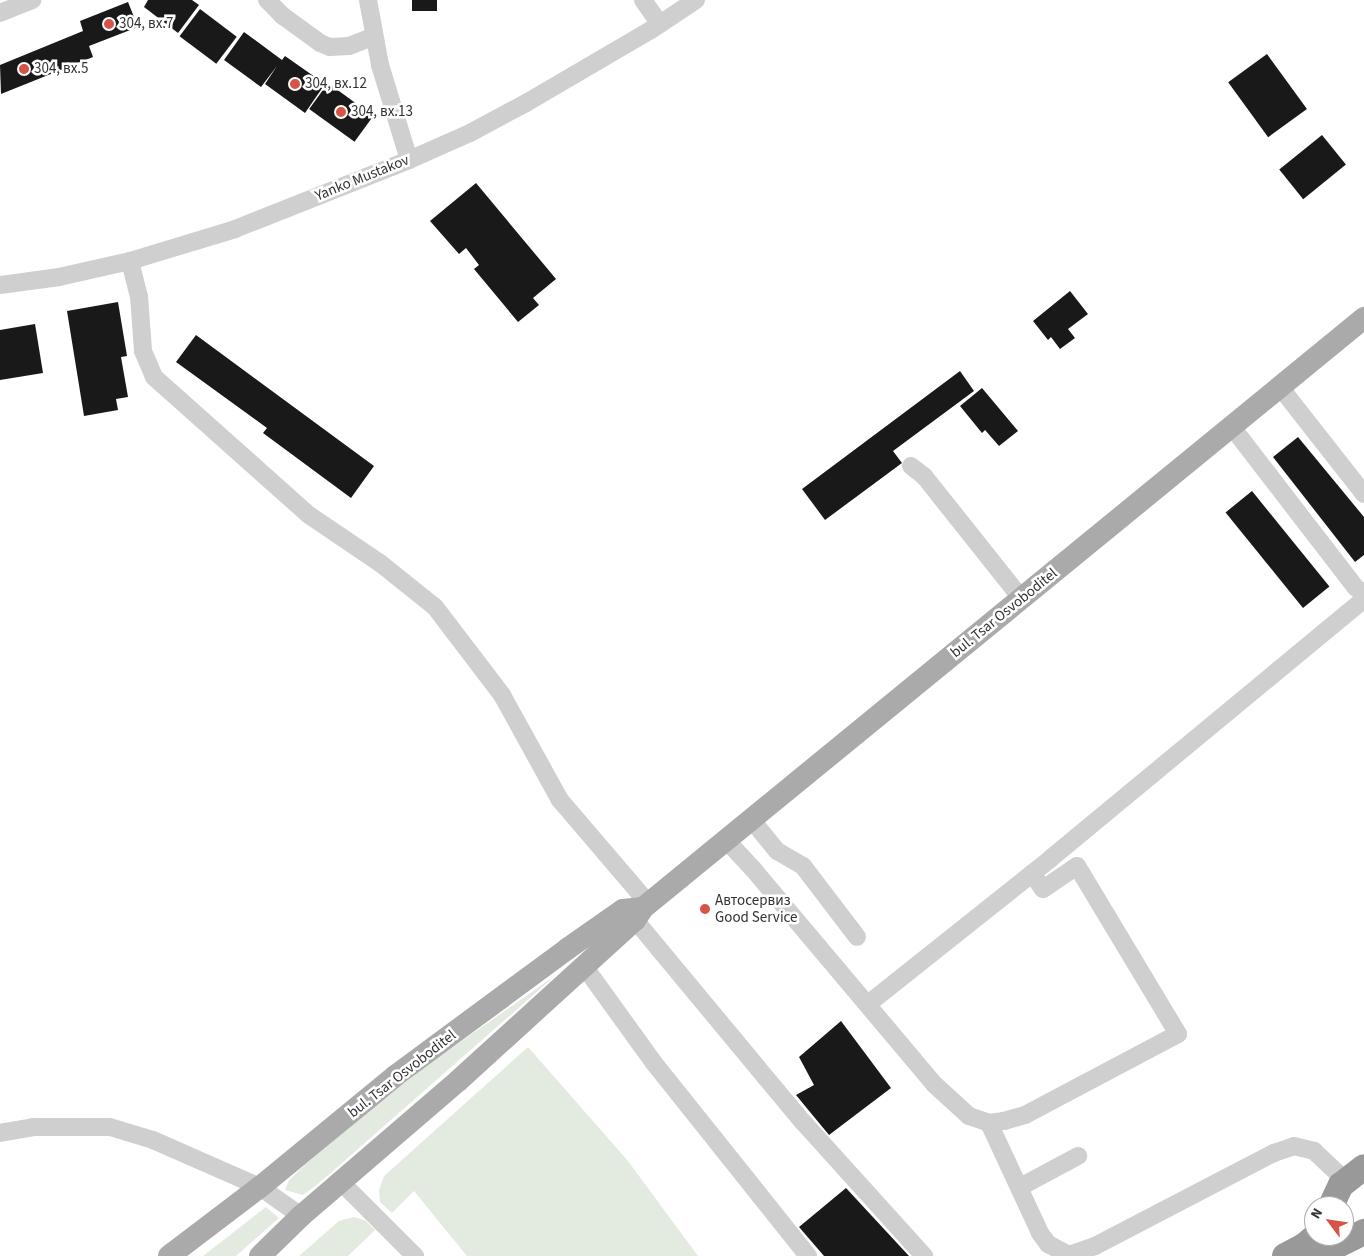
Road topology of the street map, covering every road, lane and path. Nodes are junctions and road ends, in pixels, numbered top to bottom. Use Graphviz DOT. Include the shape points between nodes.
graph roads {
  1 [pos="33,0"];
  2 [pos="267,0"];
  3 [pos="368,0"];
  4 [pos="642,0"];
  5 [pos="696,0"];
  6 [pos="0,13"];
  7 [pos="660,24"];
  8 [pos="373,37"];
  9 [pos="409,160"];
  10 [pos="130,261"];
  11 [pos="0,284"];
  12 [pos="1364,318"];
  13 [pos="1280,387"];
  14 [pos="1232,427"];
  15 [pos="911,466"];
  16 [pos="1364,494"];
  17 [pos="1364,594"];
  18 [pos="1022,599"];
  19 [pos="1364,599"];
  20 [pos="751,819"];
  21 [pos="726,840"];
  22 [pos="1032,873"];
  23 [pos="642,910"];
  24 [pos="857,937"];
  25 [pos="584,966"];
  26 [pos="868,1004"];
  27 [pos="989,1122"];
  28 [pos="0,1133"];
  29 [pos="1078,1156"];
  30 [pos="1355,1174"];
  31 [pos="341,1182"];
  32 [pos="260,1187"];
  33 [pos="1020,1187"];
  34 [pos="1338,1196"];
  35 [pos="301,1216"];
  36 [pos="1364,1232"];
  37 [pos="1304,1246"];
  38 [pos="169,1256"];
  39 [pos="260,1256"];
  40 [pos="415,1256"];
  41 [pos="808,1256"];
  42 [pos="924,1256"];
  43 [pos="1285,1256"];
  44 [pos="1316,1256"];
  1 -- 6 [label="street"];
  2 -- 8 [label="street" via="283,16 330,47 349,46"];
  3 -- 8 [label="street"];
  4 -- 7 [label="street"];
  5 -- 7 [label="street, Yanko Mustakov"];
  7 -- 9 [label="street, Yanko Mustakov" via="470,133"];
  8 -- 9 [label="street"];
  9 -- 10 [label="street, Yanko Mustakov" via="235,229"];
  10 -- 11 [label="street, Yanko Mustakov" via="59,277"];
  10 -- 23 [label="street" via="138,296 143,351 154,377 308,515 380,562 435,607 502,695 560,800"];
  12 -- 13 [label="main road, bul. Tsar Osvoboditel"];
  13 -- 14 [label="main road, bul. Tsar Osvoboditel"];
  13 -- 16 [label="street"];
  14 -- 17 [label="street" via="1355,587"];
  14 -- 18 [label="main road, bul. Tsar Osvoboditel"];
  15 -- 18 [label="street" via="924,476"];
  18 -- 20 [label="main road, bul. Tsar Osvoboditel"];
  19 -- 22 [label="street"];
  20 -- 21 [label="main road, bul. Tsar Osvoboditel"];
  20 -- 24 [label="street" via="777,851 803,866"];
  21 -- 23 [label="main road, bul. Tsar Osvoboditel"];
  21 -- 26 [label="street"];
  22 -- 26 [label="street"];
  22 -- 27 [label="street" via="1043,889 1077,866 1178,1034 1024,1115"];
  23 -- 25 [label="main road, bul. Tsar Osvoboditel"];
  23 -- 32 [label="main road, bul. Tsar Osvoboditel" via="623,910 567,950 396,1076"];
  23 -- 42 [label="street" via="802,1122"];
  25 -- 31 [label="main road, bul. Tsar Osvoboditel"];
  25 -- 41 [label="street" via="654,1063"];
  26 -- 27 [label="street" via="957,1108 969,1116"];
  27 -- 33 [label="street"];
  28 -- 32 [label="street" via="33,1127 110,1127 153,1140"];
  29 -- 33 [label="street"];
  30 -- 33 [label="street" via="1314,1151 1294,1146 1274,1153 1095,1246 1069,1255 1048,1244 1040,1234"];
  30 -- 34 [label="highway"];
  31 -- 35 [label="main road, bul. Tsar Osvoboditel"];
  31 -- 40 [label="street"];
  32 -- 35 [label="street"];
  32 -- 38 [label="main road, bul. Tsar Osvoboditel"];
  35 -- 39 [label="main road, bul. Tsar Osvoboditel"];
  36 -- 44 [label="highway"];
  37 -- 43 [label="highway"];
}
